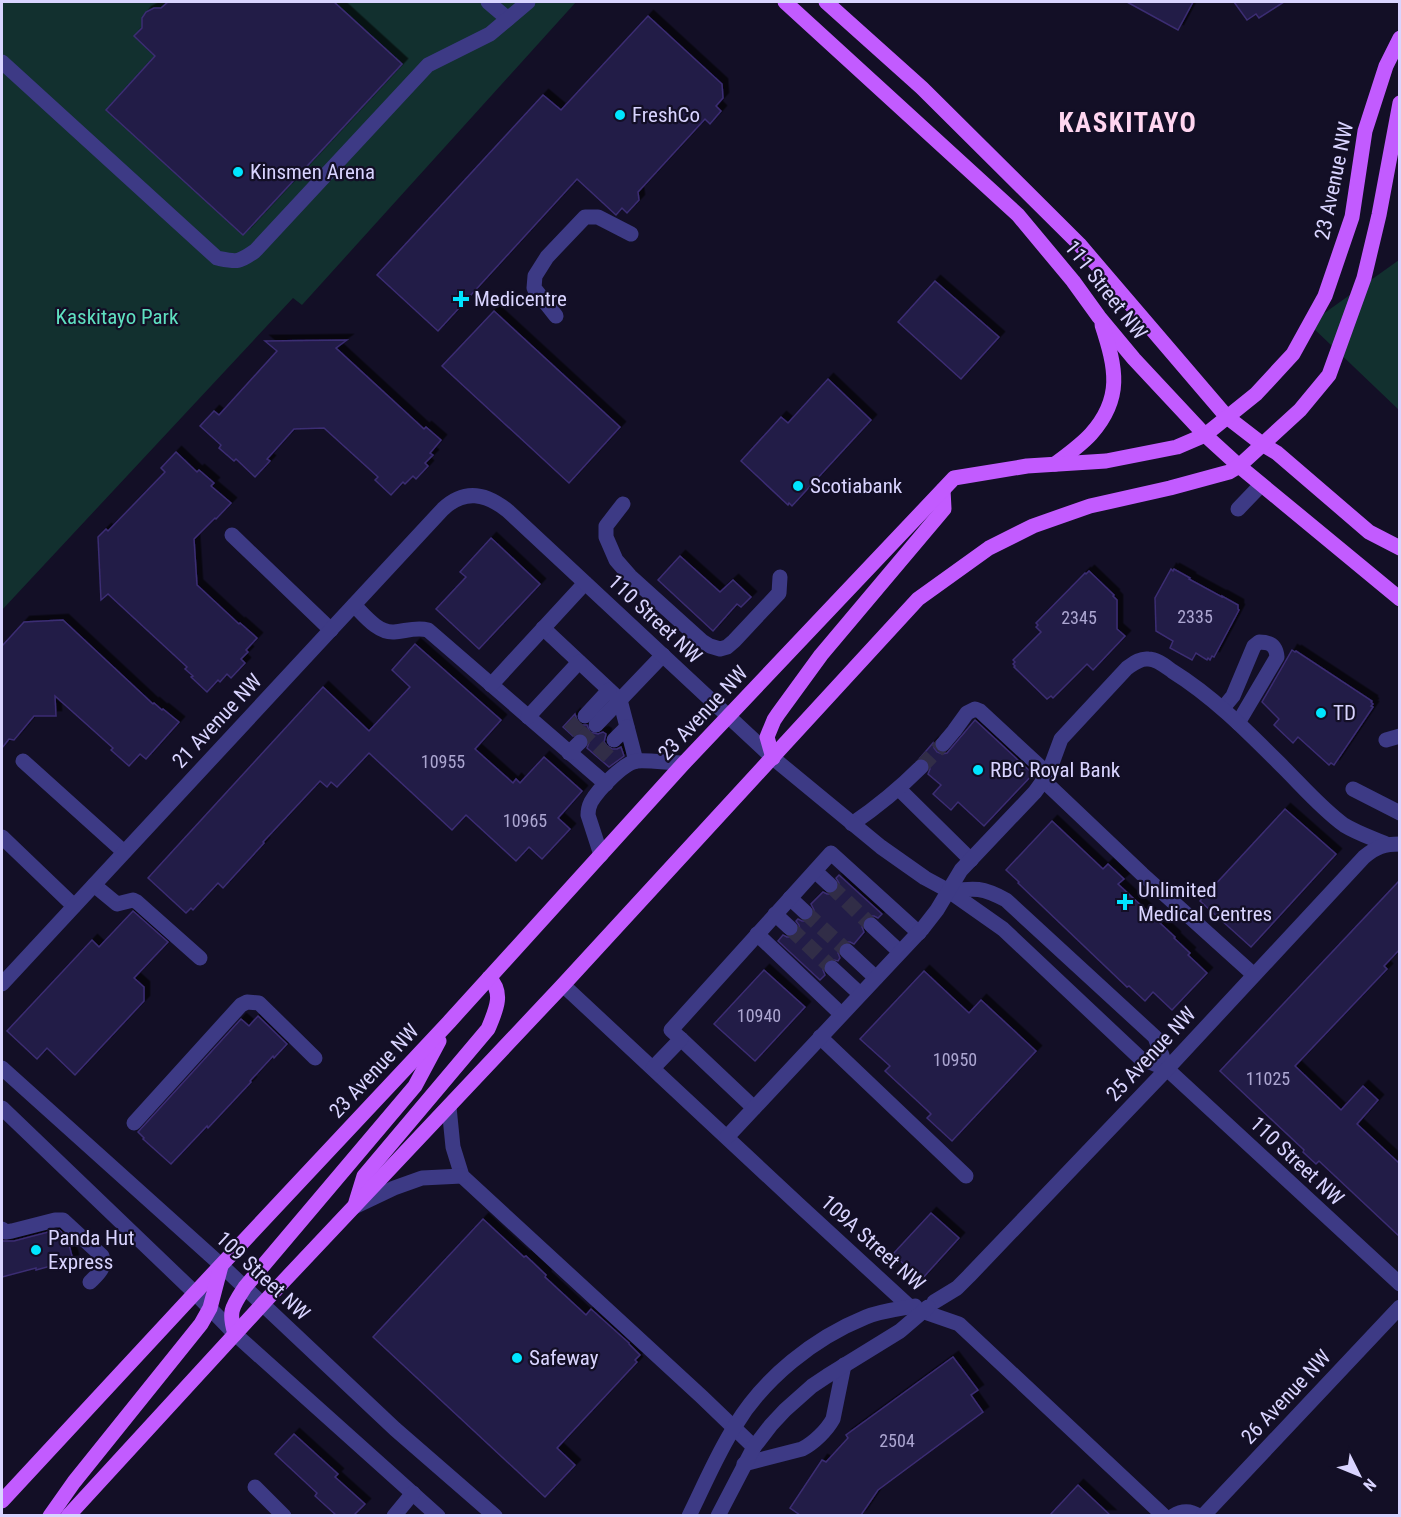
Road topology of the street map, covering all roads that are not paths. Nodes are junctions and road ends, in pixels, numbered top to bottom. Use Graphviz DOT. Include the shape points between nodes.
graph roads {
  1 [pos="488,2"];
  2 [pos="528,2"];
  3 [pos="785,2"];
  4 [pos="826,2"];
  5 [pos="508,19"];
  6 [pos="1400,38"];
  7 [pos="2,62"];
  8 [pos="1400,103"];
  9 [pos="631,234"];
  10 [pos="556,316"];
  11 [pos="1099,317"];
  12 [pos="1227,417"];
  13 [pos="1205,435"];
  14 [pos="1262,444"];
  15 [pos="1055,464"];
  16 [pos="1239,466"];
  17 [pos="1261,485"];
  18 [pos="943,490"];
  19 [pos="470,496"];
  20 [pos="623,504"];
  21 [pos="1238,509"];
  22 [pos="232,535"];
  23 [pos="1400,548"];
  24 [pos="780,577"];
  25 [pos="585,583"];
  26 [pos="1400,599"];
  27 [pos="354,605"];
  28 [pos="543,628"];
  29 [pos="331,630"];
  30 [pos="663,655"];
  31 [pos="579,662"];
  32 [pos="491,684"];
  33 [pos="615,695"];
  34 [pos="1223,708"];
  35 [pos="729,716"];
  36 [pos="528,717"];
  37 [pos="590,720"];
  38 [pos="1238,723"];
  39 [pos="627,727"];
  40 [pos="614,741"];
  41 [pos="943,744"];
  42 [pos="773,758"];
  43 [pos="23,761"];
  44 [pos="636,761"];
  45 [pos="684,763"];
  46 [pos="921,767"];
  47 [pos="1046,777"];
  48 [pos="606,784"];
  49 [pos="899,789"];
  50 [pos="1353,789"];
  51 [pos="1400,813"];
  52 [pos="852,824"];
  53 [pos="2,837"];
  54 [pos="1393,844"];
  55 [pos="124,852"];
  56 [pos="601,855"];
  57 [pos="971,860"];
  58 [pos="815,871"];
  59 [pos="94,885"];
  60 [pos="830,885"];
  61 [pos="949,891"];
  62 [pos="790,898"];
  63 [pos="74,906"];
  64 [pos="805,912"];
  65 [pos="776,914"];
  66 [pos="871,925"];
  67 [pos="790,928"];
  68 [pos="919,933"];
  69 [pos="757,934"];
  70 [pos="847,951"];
  71 [pos="900,952"];
  72 [pos="200,958"];
  73 [pos="832,968"];
  74 [pos="1254,975"];
  75 [pos="489,978"];
  76 [pos="876,978"];
  77 [pos="2,984"];
  78 [pos="563,985"];
  79 [pos="860,994"];
  80 [pos="841,1014"];
  81 [pos="450,1021"];
  82 [pos="820,1037"];
  83 [pos="681,1039"];
  84 [pos="315,1058"];
  85 [pos="2,1068"];
  86 [pos="653,1068"];
  87 [pos="1167,1069"];
  88 [pos="449,1107"];
  89 [pos="2,1108"];
  90 [pos="754,1108"];
  91 [pos="134,1123"];
  92 [pos="727,1137"];
  93 [pos="462,1176"];
  94 [pos="966,1176"];
  95 [pos="354,1208"];
  96 [pos="2,1228"];
  97 [pos="221,1265"];
  98 [pos="90,1282"];
  99 [pos="1400,1284"];
  100 [pos="244,1287"];
  101 [pos="195,1293"];
  102 [pos="262,1305"];
  103 [pos="922,1306"];
  104 [pos="1400,1307"];
  105 [pos="210,1308"];
  106 [pos="235,1334"];
  107 [pos="844,1365"];
  108 [pos="734,1428"];
  109 [pos="754,1447"];
  110 [pos="744,1464"];
  111 [pos="255,1487"];
  112 [pos="413,1493"];
  113 [pos="2,1501"];
  114 [pos="50,1515"];
  115 [pos="68,1515"];
  116 [pos="284,1515"];
  117 [pos="394,1515"];
  118 [pos="438,1515"];
  119 [pos="495,1515"];
  120 [pos="689,1515"];
  121 [pos="718,1515"];
  122 [pos="1164,1515"];
  123 [pos="1173,1515"];
  124 [pos="1201,1515"];
  1 -- 5 [label="street"];
  2 -- 5 [label="street"];
  3 -- 11 [label="main road, 111 Street NW" via="1018,215"];
  4 -- 12 [label="main road, 111 Street NW" via="922,88 1079,244"];
  5 -- 7 [label="street" via="490,34 428,65 255,251 234,261 217,258"];
  6 -- 12 [label="main road, 23 Avenue NW" via="1386,66 1365,131 1352,217 1325,296 1293,354 1256,394"];
  8 -- 14 [label="main road" via="1364,278 1329,375 1300,410"];
  9 -- 10 [label="street" via="598,217 585,217 547,257 535,276 534,288"];
  11 -- 13 [label="main road, 111 Street NW"];
  11 -- 15 [label="main road" via="1115,376 1108,410 1090,435"];
  12 -- 13 [label="main road, 23 Avenue NW"];
  12 -- 14 [label="main road, 111 Street NW"];
  13 -- 15 [label="main road, 23 Avenue NW" via="1177,447 1106,461"];
  13 -- 16 [label="main road, 111 Street NW"];
  14 -- 16 [label="main road"];
  14 -- 23 [label="main road, 111 Street NW" via="1369,532"];
  15 -- 18 [label="main road, 23 Avenue NW" via="954,478"];
  16 -- 17 [label="main road, 111 Street NW"];
  16 -- 42 [label="main road" via="1170,488 1090,506 1033,526 989,548 918,599"];
  17 -- 21 [label="street"];
  17 -- 26 [label="main road, 111 Street NW"];
  18 -- 35 [label="main road, 23 Avenue NW"];
  18 -- 42 [label="main road" via="945,509 821,656 774,720 767,737"];
  19 -- 25 [label="street, 110 Street NW" via="500,504"];
  19 -- 27 [label="street, 21 Avenue NW" via="451,501"];
  20 -- 24 [label="street" via="606,526 606,537 616,560 710,646 720,649 734,641 778,593"];
  22 -- 29 [label="street"];
  25 -- 28 [label="street"];
  25 -- 30 [label="street, 110 Street NW"];
  27 -- 29 [label="street, 21 Avenue NW"];
  27 -- 32 [label="street" via="385,631 428,630"];
  28 -- 31 [label="street"];
  28 -- 32 [label="street"];
  29 -- 55 [label="street, 21 Avenue NW"];
  30 -- 33 [label="street"];
  30 -- 35 [label="street, 110 Street NW"];
  31 -- 33 [label="street"];
  31 -- 36 [label="street"];
  32 -- 36 [label="street"];
  33 -- 37 [label="street"];
  33 -- 39 [label="street"];
  34 -- 38 [label="street"];
  34 -- 38 [label="street" via="1233,696 1254,646 1259,642 1273,645 1277,657"];
  34 -- 47 [label="street" via="1186,679 1144,658 1127,668 1061,739"];
  35 -- 42 [label="street, 110 Street NW"];
  35 -- 45 [label="main road, 23 Avenue NW"];
  36 -- 48 [label="street" via="569,743 592,763"];
  38 -- 54 [label="street" via="1343,824"];
  39 -- 40 [label="street"];
  39 -- 44 [label="street"];
  41 -- 47 [label="street" via="967,713 975,709"];
  42 -- 52 [label="street, 110 Street NW"];
  42 -- 78 [label="main road"];
  43 -- 55 [label="street"];
  44 -- 45 [label="street"];
  44 -- 48 [label="street"];
  45 -- 56 [label="main road, 23 Avenue NW"];
  46 -- 49 [label="street"];
  47 -- 57 [label="street"];
  47 -- 74 [label="street" via="1142,874"];
  48 -- 56 [label="street" via="588,809"];
  49 -- 52 [label="street"];
  49 -- 57 [label="street"];
  50 -- 51 [label="street"];
  52 -- 61 [label="street, 110 Street NW"];
  53 -- 63 [label="street"];
  54 -- 74 [label="street, 25 Avenue NW" via="1374,848 1364,857"];
  55 -- 59 [label="street, 21 Avenue NW"];
  56 -- 75 [label="main road, 23 Avenue NW"];
  57 -- 61 [label="street"];
  58 -- 60 [label="street"];
  58 -- 62 [label="street"];
  58 -- 68 [label="street" via="831,853"];
  59 -- 63 [label="street, 21 Avenue NW"];
  59 -- 72 [label="street" via="117,904 137,902"];
  61 -- 68 [label="street"];
  61 -- 87 [label="street, 110 Street NW" via="1002,929 1140,1058"];
  61 -- 87 [label="street, 110 Street NW" via="974,888 1006,900 1155,1037"];
  62 -- 64 [label="street"];
  62 -- 65 [label="street"];
  63 -- 77 [label="street, 21 Avenue NW"];
  65 -- 67 [label="street"];
  65 -- 69 [label="street"];
  66 -- 71 [label="street"];
  68 -- 71 [label="street"];
  69 -- 80 [label="street"];
  69 -- 83 [label="street" via="671,1030"];
  70 -- 76 [label="street"];
  71 -- 76 [label="street"];
  73 -- 79 [label="street"];
  74 -- 87 [label="street, 25 Avenue NW"];
  75 -- 81 [label="main road, 23 Avenue NW"];
  75 -- 95 [label="main road" via="495,984 499,1003 488,1029 364,1176"];
  76 -- 79 [label="street"];
  78 -- 86 [label="street, 109A Street NW"];
  78 -- 88 [label="main road"];
  79 -- 80 [label="street"];
  80 -- 82 [label="street"];
  81 -- 97 [label="main road, 23 Avenue NW"];
  81 -- 100 [label="main road" via="415,1086"];
  82 -- 90 [label="street"];
  82 -- 94 [label="street"];
  83 -- 86 [label="street"];
  83 -- 90 [label="street"];
  84 -- 91 [label="street" via="259,1003 248,1002 241,1005"];
  85 -- 97 [label="street, 109 Street NW"];
  86 -- 92 [label="street, 109A Street NW"];
  87 -- 99 [label="street, 110 Street NW"];
  87 -- 103 [label="street, 25 Avenue NW" via="957,1288"];
  88 -- 93 [label="street" via="453,1147"];
  88 -- 95 [label="main road"];
  89 -- 101 [label="street"];
  90 -- 92 [label="street"];
  92 -- 103 [label="street, 109A Street NW"];
  93 -- 95 [label="street" via="422,1178"];
  93 -- 108 [label="street"];
  95 -- 102 [label="main road"];
  96 -- 98 [label="street" via="6,1232 63,1220 102,1256 103,1266"];
  97 -- 100 [label="street, 109 Street NW"];
  97 -- 101 [label="main road, 23 Avenue NW"];
  97 -- 105 [label="main road"];
  100 -- 102 [label="street, 109 Street NW"];
  100 -- 106 [label="main road" via="231,1313"];
  101 -- 105 [label="street"];
  101 -- 113 [label="main road, 23 Avenue NW"];
  102 -- 106 [label="main road"];
  102 -- 119 [label="street, 109 Street NW" via="395,1430"];
  103 -- 107 [label="street, 25 Avenue NW" via="900,1331"];
  103 -- 108 [label="street, 25 Avenue NW" via="868,1316 827,1337 782,1369 750,1403"];
  103 -- 122 [label="street, 109A Street NW" via="959,1324"];
  104 -- 124 [label="street, 26 Avenue NW"];
  105 -- 106 [label="street"];
  105 -- 114 [label="main road"];
  106 -- 112 [label="street"];
  106 -- 115 [label="main road"];
  107 -- 109 [label="street, 25 Avenue NW" via="785,1410"];
  107 -- 110 [label="street" via="833,1419 809,1446"];
  108 -- 109 [label="street"];
  108 -- 120 [label="street, 25 Avenue NW"];
  109 -- 110 [label="street, 25 Avenue NW"];
  110 -- 121 [label="street, 25 Avenue NW"];
  111 -- 116 [label="street"];
  112 -- 117 [label="street"];
  112 -- 118 [label="street"];
  123 -- 124 [label="street" via="1188,1511"];
}
